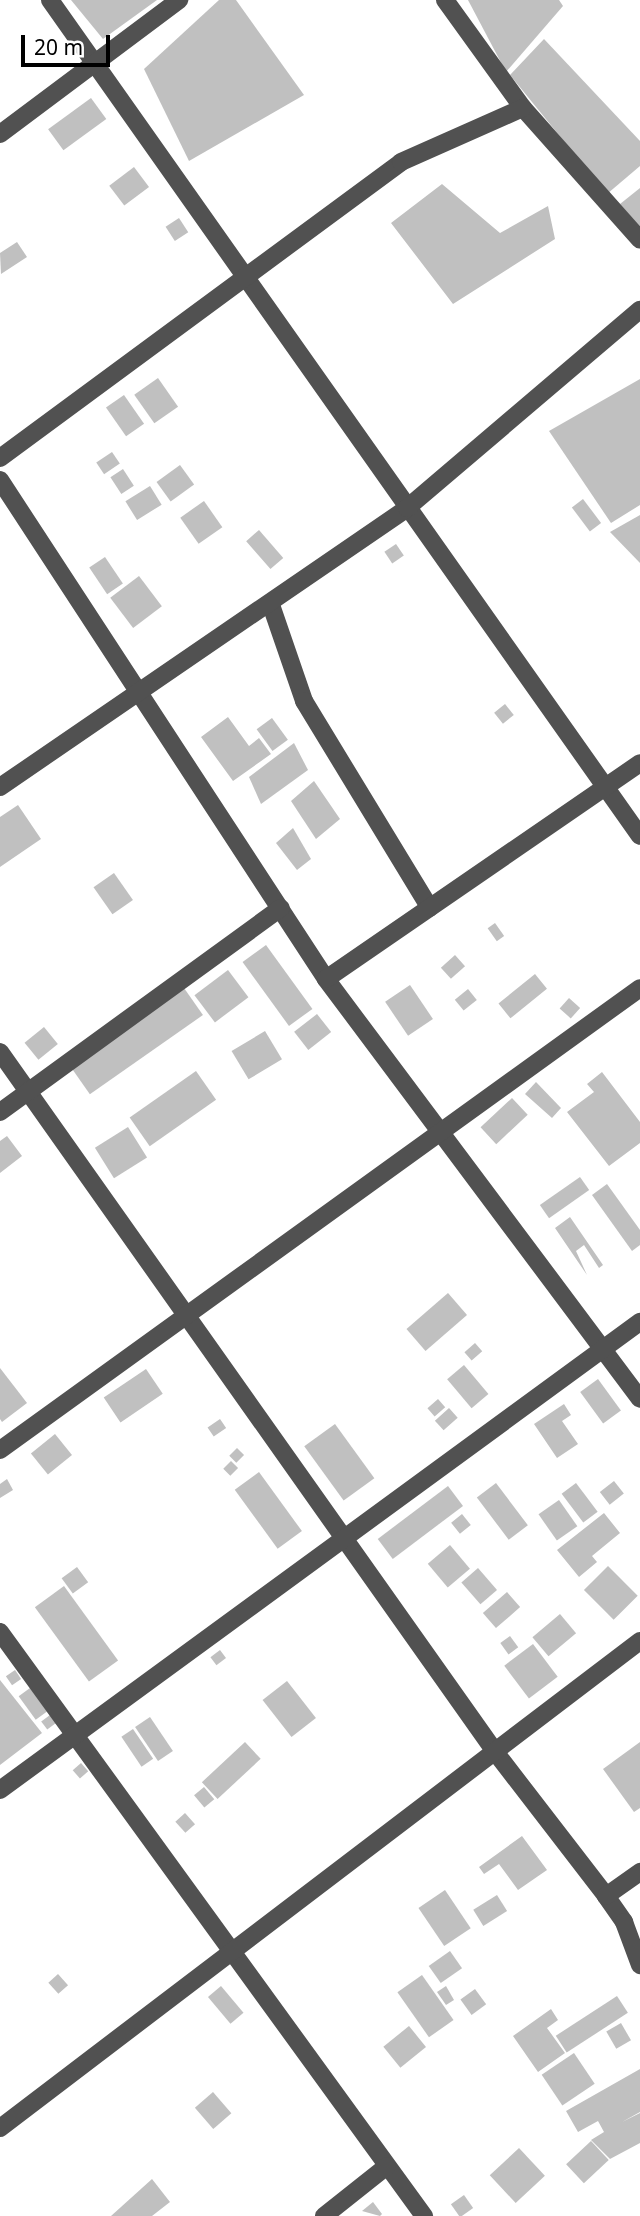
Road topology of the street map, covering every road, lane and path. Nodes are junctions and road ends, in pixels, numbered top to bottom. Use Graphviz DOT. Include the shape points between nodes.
graph roads {
  1 [pos="50,0"];
  2 [pos="179,0"];
  3 [pos="446,0"];
  4 [pos="96,67"];
  5 [pos="523,108"];
  6 [pos="0,134"];
  7 [pos="640,240"];
  8 [pos="248,276"];
  9 [pos="640,310"];
  10 [pos="0,458"];
  11 [pos="0,480"];
  12 [pos="407,508"];
  13 [pos="271,605"];
  14 [pos="138,694"];
  15 [pos="640,763"];
  16 [pos="0,787"];
  17 [pos="606,789"];
  18 [pos="640,836"];
  19 [pos="281,908"];
  20 [pos="430,908"];
  21 [pos="326,979"];
  22 [pos="640,988"];
  23 [pos="0,1052"];
  24 [pos="29,1092"];
  25 [pos="0,1112"];
  26 [pos="440,1132"];
  27 [pos="186,1315"];
  28 [pos="640,1322"];
  29 [pos="602,1349"];
  30 [pos="640,1399"];
  31 [pos="0,1450"];
  32 [pos="344,1539"];
  33 [pos="0,1632"];
  34 [pos="640,1641"];
  35 [pos="76,1735"];
  36 [pos="496,1753"];
  37 [pos="0,1790"];
  38 [pos="640,1872"];
  39 [pos="607,1896"];
  40 [pos="231,1947"];
  41 [pos="640,1965"];
  42 [pos="0,2127"];
  43 [pos="387,2166"];
  44 [pos="324,2216"];
  45 [pos="424,2216"];
  1 -- 4 [label="street"];
  2 -- 4 [label="street"];
  3 -- 5 [label="street"];
  4 -- 6 [label="street"];
  4 -- 8 [label="street"];
  5 -- 7 [label="street"];
  5 -- 8 [label="street" via="401,162"];
  8 -- 10 [label="street"];
  8 -- 12 [label="street"];
  9 -- 12 [label="street"];
  11 -- 14 [label="street"];
  12 -- 13 [label="street"];
  12 -- 17 [label="street"];
  13 -- 14 [label="street"];
  13 -- 20 [label="street" via="304,701"];
  14 -- 16 [label="street"];
  14 -- 19 [label="street"];
  15 -- 17 [label="street"];
  17 -- 18 [label="street"];
  17 -- 20 [label="street"];
  19 -- 21 [label="street"];
  19 -- 24 [label="street"];
  20 -- 21 [label="street"];
  21 -- 26 [label="street"];
  22 -- 26 [label="street"];
  23 -- 24 [label="street"];
  24 -- 25 [label="street"];
  24 -- 27 [label="street"];
  26 -- 27 [label="street"];
  26 -- 29 [label="street"];
  27 -- 31 [label="street"];
  27 -- 32 [label="street"];
  28 -- 29 [label="street"];
  29 -- 30 [label="street"];
  29 -- 32 [label="street"];
  32 -- 35 [label="street"];
  32 -- 36 [label="street"];
  33 -- 35 [label="street"];
  34 -- 36 [label="street"];
  35 -- 37 [label="street"];
  35 -- 40 [label="street"];
  36 -- 39 [label="street"];
  36 -- 40 [label="street"];
  38 -- 39 [label="street"];
  39 -- 41 [label="street" via="624,1922"];
  40 -- 42 [label="street"];
  40 -- 43 [label="street"];
  43 -- 44 [label="street"];
  43 -- 45 [label="street"];
}
